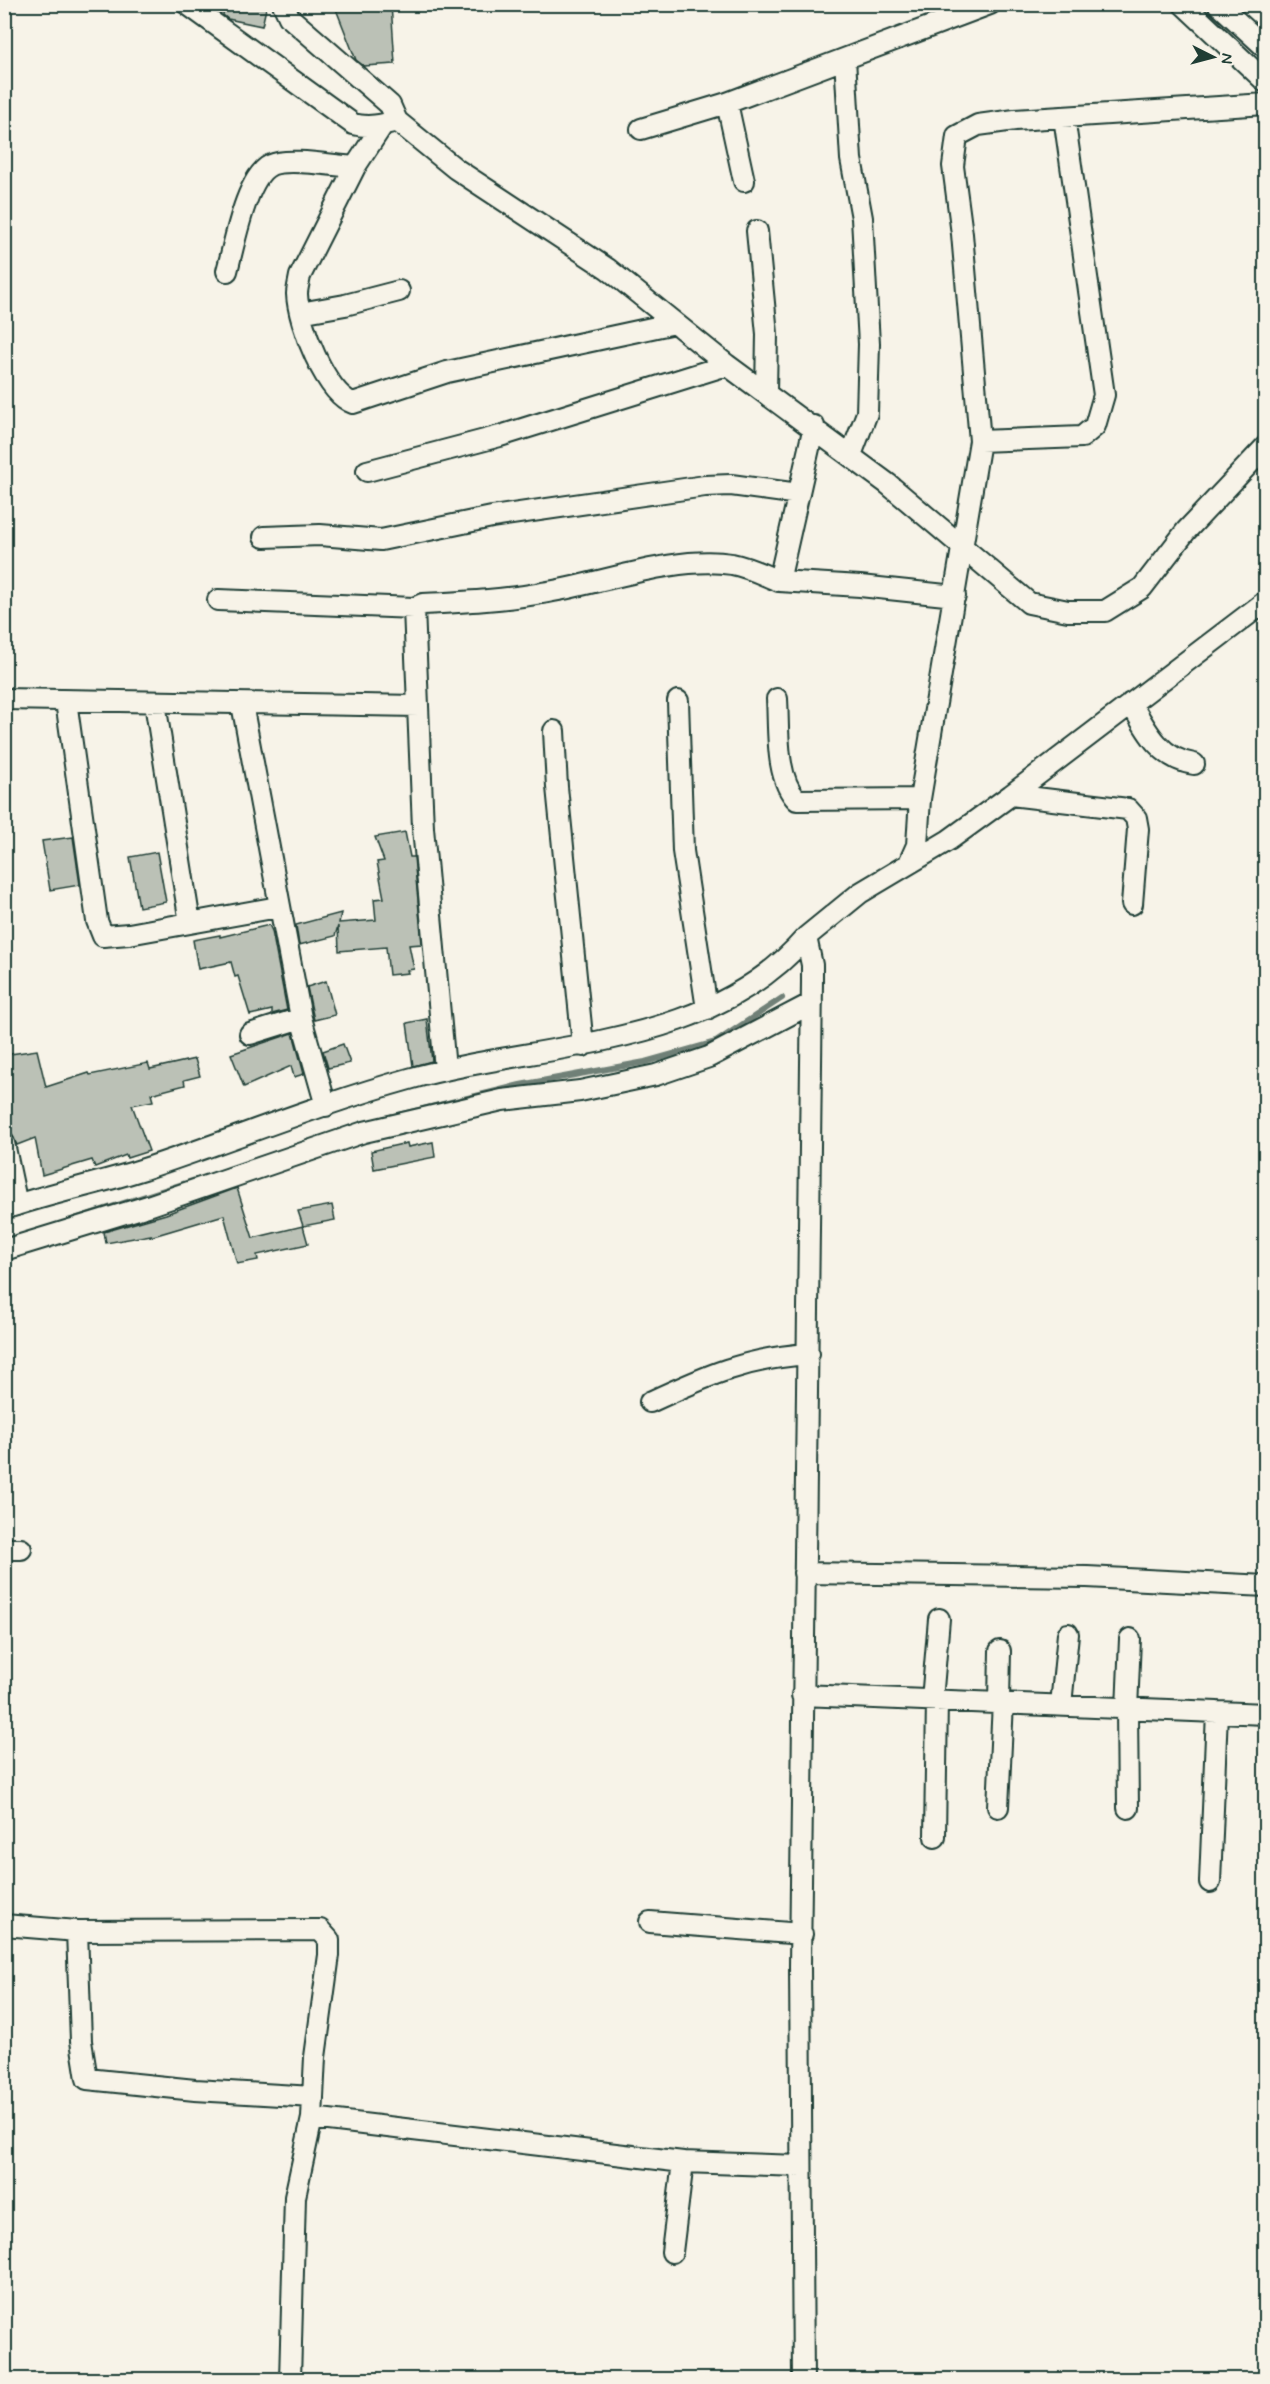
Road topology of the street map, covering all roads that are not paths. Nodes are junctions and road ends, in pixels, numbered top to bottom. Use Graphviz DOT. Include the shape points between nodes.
graph roads {
  1 [pos="187,4"];
  2 [pos="283,4"];
  3 [pos="990,4"];
  4 [pos="1183,4"];
  5 [pos="1213,12"];
  6 [pos="1266,48"];
  7 [pos="845,58"];
  8 [pos="1266,82"];
  9 [pos="727,103"];
  10 [pos="1266,104"];
  11 [pos="1064,117"];
  12 [pos="389,123"];
  13 [pos="641,129"];
  14 [pos="355,167"];
  15 [pos="744,181"];
  16 [pos="757,231"];
  17 [pos="227,271"];
  18 [pos="399,291"];
  19 [pos="300,313"];
  20 [pos="675,323"];
  21 [pos="727,365"];
  22 [pos="766,392"];
  23 [pos="814,426"];
  24 [pos="980,441"];
  25 [pos="1266,446"];
  26 [pos="851,455"];
  27 [pos="367,471"];
  28 [pos="799,494"];
  29 [pos="264,537"];
  30 [pos="962,548"];
  31 [pos="779,581"];
  32 [pos="955,596"];
  33 [pos="218,600"];
  34 [pos="1266,601"];
  35 [pos="414,608"];
  36 [pos="4,699"];
  37 [pos="777,699"];
  38 [pos="66,701"];
  39 [pos="678,701"];
  40 [pos="155,703"];
  41 [pos="1131,703"];
  42 [pos="242,704"];
  43 [pos="418,706"];
  44 [pos="554,731"];
  45 [pos="1194,764"];
  46 [pos="1011,795"];
  47 [pos="920,799"];
  48 [pos="909,863"];
  49 [pos="1132,904"];
  50 [pos="278,907"];
  51 [pos="189,923"];
  52 [pos="806,937"];
  53 [pos="812,1004"];
  54 [pos="707,1008"];
  55 [pos="301,1018"];
  56 [pos="250,1034"];
  57 [pos="583,1046"];
  58 [pos="445,1069"];
  59 [pos="326,1106"];
  60 [pos="4,1143"];
  61 [pos="11,1207"];
  62 [pos="4,1250"];
  63 [pos="809,1354"];
  64 [pos="650,1402"];
  65 [pos="804,1573"];
  66 [pos="1266,1586"];
  67 [pos="939,1619"];
  68 [pos="1068,1634"];
  69 [pos="1130,1639"];
  70 [pos="1000,1651"];
  71 [pos="802,1695"];
  72 [pos="935,1700"];
  73 [pos="1001,1701"];
  74 [pos="1061,1705"];
  75 [pos="1126,1709"];
  76 [pos="1217,1712"];
  77 [pos="1266,1714"];
  78 [pos="998,1807"];
  79 [pos="1128,1808"];
  80 [pos="935,1837"];
  81 [pos="1210,1882"];
  82 [pos="650,1922"];
  83 [pos="4,1925"];
  84 [pos="77,1931"];
  85 [pos="802,1934"];
  86 [pos="313,2097"];
  87 [pos="312,2118"];
  88 [pos="683,2162"];
  89 [pos="801,2166"];
  90 [pos="672,2252"];
  91 [pos="290,2379"];
  92 [pos="803,2379"];
  1 -- 12 [label="street" via="353,124 362,127"];
  2 -- 12 [label="street" via="289,17 390,105"];
  3 -- 7 [label="street"];
  4 -- 5 [label="street"];
  5 -- 6 [label="street"];
  5 -- 8 [label="street"];
  7 -- 9 [label="street"];
  7 -- 26 [label="street" via="850,159 862,218 868,344 867,413"];
  9 -- 13 [label="street"];
  9 -- 15 [label="street"];
  10 -- 11 [label="street"];
  11 -- 24 [label="street" via="978,125 957,136 953,147"];
  11 -- 24 [label="street" via="1104,395 1095,426 1082,437"];
  12 -- 14 [label="street"];
  12 -- 20 [label="street" via="608,269"];
  14 -- 17 [label="street" via="282,163 262,171 250,193"];
  14 -- 19 [label="street" via="300,276 296,293"];
  16 -- 22 [label="street" via="768,351"];
  18 -- 19 [label="street"];
  19 -- 20 [label="street" via="318,363 342,399 353,403 447,372"];
  20 -- 21 [label="street"];
  21 -- 22 [label="street"];
  21 -- 27 [label="street" via="500,436"];
  22 -- 23 [label="street"];
  23 -- 26 [label="street"];
  23 -- 28 [label="street"];
  24 -- 30 [label="street"];
  25 -- 30 [label="street" via="1186,531 1143,588 1105,611 1068,611 1029,603"];
  26 -- 30 [label="street"];
  28 -- 29 [label="street" via="731,485 705,486 492,517 381,540 321,535"];
  28 -- 31 [label="street"];
  30 -- 32 [label="street"];
  31 -- 32 [label="street"];
  31 -- 35 [label="street" via="732,564 689,563 544,593"];
  32 -- 47 [label="street"];
  33 -- 35 [label="street"];
  34 -- 41 [label="street"];
  35 -- 43 [label="street"];
  36 -- 38 [label="street"];
  37 -- 47 [label="street" via="783,768 790,793 797,800"];
  38 -- 40 [label="street"];
  38 -- 51 [label="street" via="102,936"];
  39 -- 54 [label="street" via="683,850"];
  40 -- 42 [label="street"];
  40 -- 51 [label="street"];
  41 -- 45 [label="street" via="1150,737 1165,752"];
  41 -- 46 [label="street"];
  42 -- 43 [label="street"];
  42 -- 50 [label="street"];
  43 -- 58 [label="street" via="423,828"];
  44 -- 57 [label="street"];
  46 -- 48 [label="street" via="949,840"];
  46 -- 49 [label="street" via="1128,809 1136,818 1138,830"];
  47 -- 48 [label="street" via="917,845"];
  48 -- 52 [label="street" via="860,892"];
  50 -- 51 [label="street"];
  50 -- 55 [label="street"];
  52 -- 53 [label="street" via="812,965"];
  52 -- 54 [label="street" via="786,959"];
  53 -- 62 [label="street" via="709,1057 656,1076 580,1091 502,1100 364,1132 148,1206"];
  53 -- 63 [label="street"];
  54 -- 57 [label="street" via="633,1035"];
  55 -- 56 [label="street"];
  55 -- 59 [label="street"];
  57 -- 58 [label="street"];
  58 -- 59 [label="street"];
  59 -- 61 [label="street" via="141,1170"];
  60 -- 61 [label="street"];
  63 -- 64 [label="street" via="747,1362"];
  63 -- 65 [label="street"];
  65 -- 66 [label="street" via="1087,1577"];
  65 -- 71 [label="street"];
  67 -- 72 [label="street"];
  68 -- 74 [label="street"];
  69 -- 75 [label="street"];
  70 -- 73 [label="street"];
  71 -- 72 [label="street"];
  71 -- 85 [label="street"];
  72 -- 73 [label="street"];
  72 -- 80 [label="street"];
  73 -- 74 [label="street"];
  73 -- 78 [label="street"];
  74 -- 75 [label="street"];
  75 -- 76 [label="street"];
  75 -- 79 [label="street"];
  76 -- 77 [label="street"];
  76 -- 81 [label="street"];
  82 -- 85 [label="street"];
  83 -- 84 [label="street"];
  84 -- 86 [label="street" via="81,2041 87,2079"];
  84 -- 86 [label="street" via="320,1930 329,1940 329,1955"];
  85 -- 89 [label="street"];
  86 -- 87 [label="street"];
  87 -- 88 [label="street"];
  87 -- 91 [label="street" via="295,2197"];
  88 -- 89 [label="street"];
  88 -- 90 [label="street"];
  89 -- 92 [label="street"];
}
